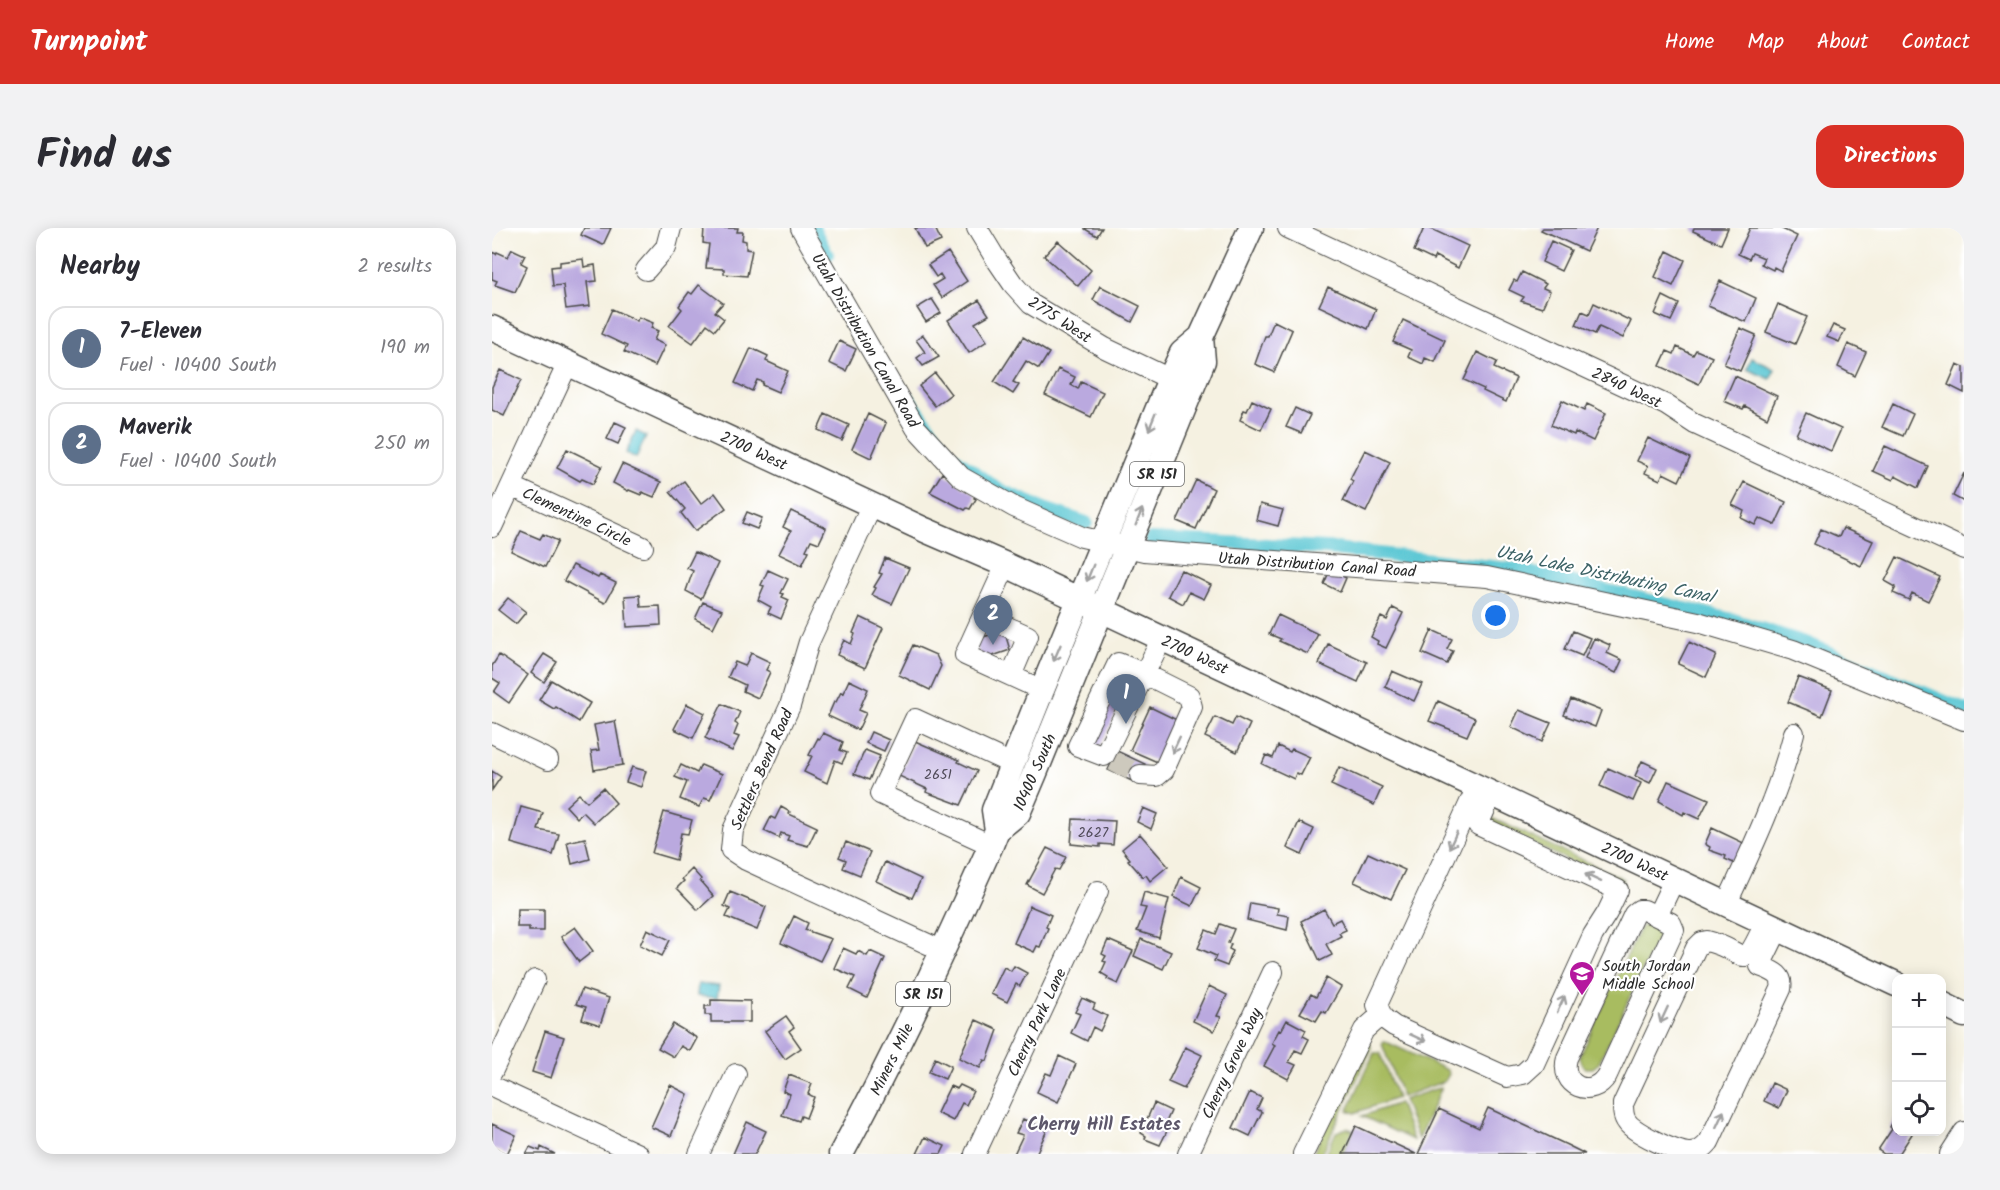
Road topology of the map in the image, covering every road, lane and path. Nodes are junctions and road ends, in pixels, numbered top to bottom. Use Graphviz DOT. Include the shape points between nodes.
graph roads {
  1 [pos="671,228"];
  2 [pos="801,228"];
  3 [pos="977,228"];
  4 [pos="1251,228"];
  5 [pos="1288,228"];
  6 [pos="646,270"];
  7 [pos="492,328"];
  8 [pos="1201,337"];
  9 [pos="568,363"];
  10 [pos="1170,379"];
  11 [pos="511,486"];
  12 [pos="872,505"];
  13 [pos="492,527"];
  14 [pos="1103,542"];
  15 [pos="643,547"];
  16 [pos="1127,547"];
  17 [pos="1964,549"];
  18 [pos="1006,565"];
  19 [pos="1079,599"];
  20 [pos="1102,610"];
  21 [pos="983,616"];
  22 [pos="1162,638"];
  23 [pos="1145,674"];
  24 [pos="1011,676"];
  25 [pos="1042,690"];
  26 [pos="1062,705"];
  27 [pos="1092,716"];
  28 [pos="1964,720"];
  29 [pos="1794,732"];
  30 [pos="492,733"];
  31 [pos="548,759"];
  32 [pos="1012,764"];
  33 [pos="1140,775"];
  34 [pos="1485,791"];
  35 [pos="994,838"];
  36 [pos="1674,880"];
  37 [pos="1098,891"];
  38 [pos="1726,904"];
  39 [pos="1657,916"];
  40 [pos="1771,926"];
  41 [pos="944,951"];
  42 [pos="1273,972"];
  43 [pos="535,980"];
  44 [pos="1892,982"];
  45 [pos="1946,1007"];
  46 [pos="1381,1015"];
  47 [pos="1964,1015"];
  48 [pos="492,1072"];
  49 [pos="736,1074"];
  50 [pos="492,1086"];
  51 [pos="1964,1132"];
  52 [pos="638,1154"];
  53 [pos="699,1154"];
  54 [pos="841,1154"];
  55 [pos="975,1154"];
  56 [pos="1188,1154"];
  57 [pos="1303,1154"];
  58 [pos="1950,1154"];
  1 -- 6 [label="street" via="666,247"];
  2 -- 14 [label="street, Utah Distribution Canal Road" via="916,428 961,477 1014,507 1082,537"];
  3 -- 10 [label="street, 2775 West" via="1030,304 1105,348"];
  4 -- 8 [label="main road, SR 151"];
  5 -- 17 [label="street, 2840 West"];
  7 -- 9 [label="main road, 2700 West"];
  8 -- 10 [label="main road, SR 151" via="1182,353"];
  16 -- 8 [label="main road, SR 151, one-way" via="1203,361"];
  9 -- 11 [label="street"];
  9 -- 12 [label="main road, 2700 West"];
  10 -- 14 [label="main road, SR 151, one-way"];
  11 -- 13 [label="street"];
  11 -- 15 [label="street, Clementine Circle"];
  12 -- 18 [label="main road, 2700 West"];
  12 -- 41 [label="street, Settlers Bend Road" via="809,642 790,706 733,830 731,850"];
  14 -- 16 [label="street, Utah Distribution Canal Road"];
  14 -- 19 [label="main road, SR 151, one-way"];
  16 -- 20 [label="main road, SR 151"];
  16 -- 28 [label="street, Utah Distribution Canal Road" via="1487,577 1698,622 1793,650"];
  18 -- 19 [label="main road, 2700 West"];
  18 -- 21 [label="street"];
  19 -- 20 [label="main road, 2700 West"];
  19 -- 25 [label="main road, 10400 South / SR 151, one-way"];
  20 -- 22 [label="main road, 2700 West"];
  20 -- 26 [label="main road, 10400 South / SR 151"];
  21 -- 24 [label="street" via="1028,636"];
  21 -- 24 [label="street" via="965,655"];
  22 -- 23 [label="street"];
  22 -- 34 [label="main road, 2700 West"];
  23 -- 27 [label="street" via="1118,663"];
  23 -- 27 [label="street" via="1108,758 1078,746"];
  23 -- 33 [label="street, one-way" via="1189,696 1192,707 1164,770 1157,776"];
  24 -- 25 [label="street"];
  25 -- 32 [label="main road, 10400 South / SR 151"];
  26 -- 27 [label="street"];
  26 -- 35 [label="main road, 10400 South / SR 151" via="1018,813"];
  29 -- 38 [label="street" via="1756,842"];
  30 -- 31 [label="street"];
  32 -- 35 [label="main road, 10400 South / SR 151" via="994,810"];
  32 -- 35 [label="street" via="915,719 880,794"];
  34 -- 36 [label="main road, 2700 West"];
  34 -- 46 [label="street, one-way" via="1377,1001"];
  46 -- 34 [label="street, one-way" via="1394,1026 1501,1076 1519,1076 1534,1064 1618,890 1478,825"];
  35 -- 41 [label="main road, Miners Mile / SR 151"];
  36 -- 38 [label="main road, 2700 West"];
  36 -- 39 [label="street"];
  37 -- 55 [label="street, Cherry Park Lane"];
  38 -- 40 [label="main road, 2700 West"];
  39 -- 39 [label="street" via="1639,910 1629,924 1567,1058 1566,1071 1577,1086 1594,1087 1607,1075 1674,930 1671,923"];
  40 -- 40 [label="street, one-way" via="1747,956 1707,941 1698,944 1623,1104 1627,1123 1637,1131 1686,1153 1702,1150 1709,1142 1781,989 1779,976 1760,966"];
  40 -- 44 [label="main road, 2700 West"];
  41 -- 54 [label="main road, Miners Mile / SR 151"];
  42 -- 56 [label="street, Cherry Grove Way"];
  43 -- 48 [label="street"];
  45 -- 47 [label="main road"];
  46 -- 57 [label="street" via="1364,1030"];
  49 -- 53 [label="street"];
  50 -- 52 [label="street"];
  51 -- 58 [label="street"];
}
